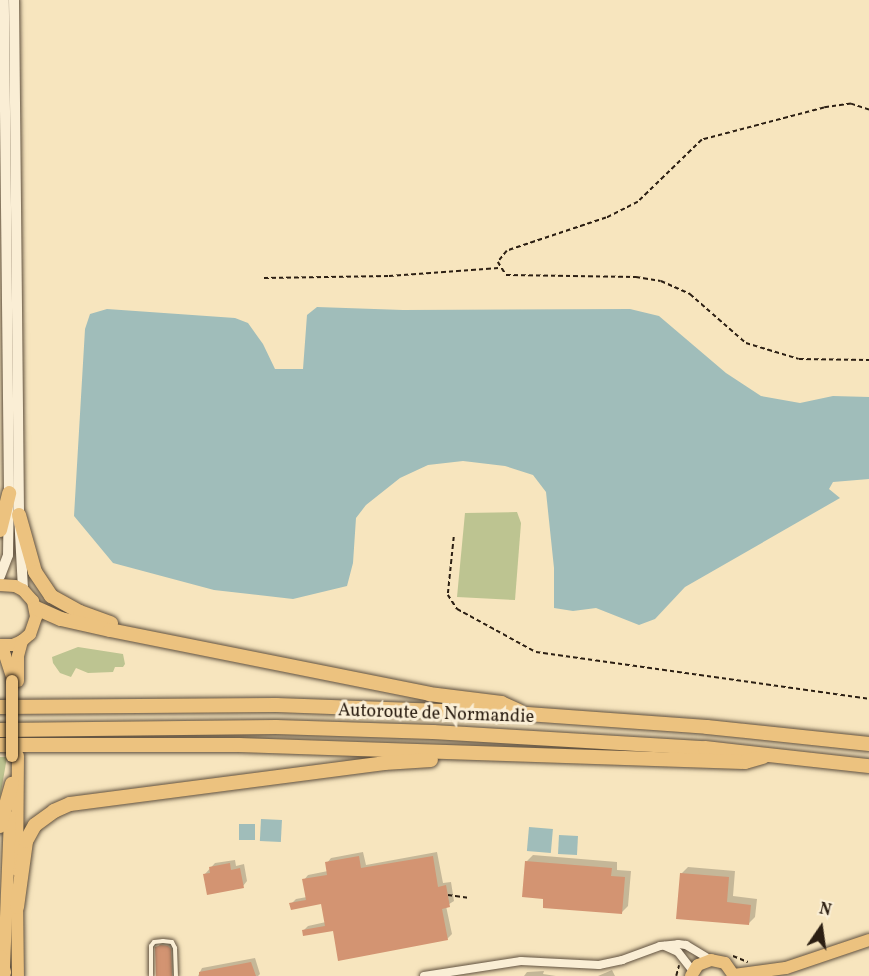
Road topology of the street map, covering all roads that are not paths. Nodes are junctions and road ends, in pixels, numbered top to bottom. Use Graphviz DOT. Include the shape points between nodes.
graph roads {
  1 [pos="4,0"];
  2 [pos="14,0"];
  3 [pos="2,202"];
  4 [pos="16,246"];
  5 [pos="9,493"];
  6 [pos="19,515"];
  7 [pos="0,530"];
  8 [pos="0,576"];
  9 [pos="0,585"];
  10 [pos="23,590"];
  11 [pos="36,608"];
  12 [pos="22,641"];
  13 [pos="173,641"];
  14 [pos="1,645"];
  15 [pos="15,681"];
  16 [pos="0,707"];
  17 [pos="527,714"];
  18 [pos="0,730"];
  19 [pos="869,744"];
  20 [pos="0,745"];
  21 [pos="771,755"];
  22 [pos="15,756"];
  23 [pos="532,756"];
  24 [pos="869,766"];
  25 [pos="12,784"];
  26 [pos="0,826"];
  27 [pos="17,907"];
  28 [pos="869,940"];
  29 [pos="664,945"];
  30 [pos="0,957"];
  31 [pos="711,960"];
  32 [pos="692,974"];
  33 [pos="9,975"];
  34 [pos="734,975"];
  35 [pos="152,976"];
  36 [pos="176,976"];
  37 [pos="424,976"];
  1 -- 3 [label="street"];
  2 -- 4 [label="street"];
  3 -- 4 [label="street" via="13,205"];
  3 -- 5 [label="street"];
  4 -- 6 [label="street"];
  5 -- 7 [label="highway"];
  5 -- 8 [label="street" via="8,555"];
  6 -- 10 [label="street"];
  6 -- 13 [label="highway" via="34,572 51,596 80,612"];
  9 -- 10 [label="main road"];
  10 -- 11 [label="main road"];
  11 -- 12 [label="main road" via="34,626"];
  11 -- 13 [label="highway" via="61,619"];
  12 -- 14 [label="main road"];
  12 -- 15 [label="main road"];
  13 -- 17 [label="highway" via="429,694 501,703"];
  14 -- 15 [label="main road"];
  15 -- 22 [label="main road"];
  16 -- 17 [label="highway, Autoroute de Normandie" via="276,705"];
  17 -- 19 [label="highway, Autoroute de Normandie"];
  18 -- 21 [label="highway, Autoroute de Normandie" via="252,727 433,732 601,740"];
  20 -- 23 [label="highway" via="239,745"];
  21 -- 23 [label="highway" via="745,762"];
  21 -- 24 [label="highway, Autoroute de Normandie"];
  22 -- 25 [label="main road"];
  22 -- 27 [label="main road"];
  23 -- 27 [label="highway" via="384,763 70,804 35,825 26,841"];
  25 -- 26 [label="highway"];
  25 -- 33 [label="main road"];
  27 -- 33 [label="main road"];
  28 -- 34 [label="main road" via="786,968"];
  29 -- 31 [label="street" via="686,945"];
  29 -- 32 [label="street" via="678,952"];
  29 -- 37 [label="street" via="599,965 521,961"];
  30 -- 33 [label="highway"];
  31 -- 32 [label="main road" via="698,965"];
  31 -- 34 [label="main road" via="725,963"];
  35 -- 36 [label="lane" via="151,946 163,941 172,942 175,948"];
}
